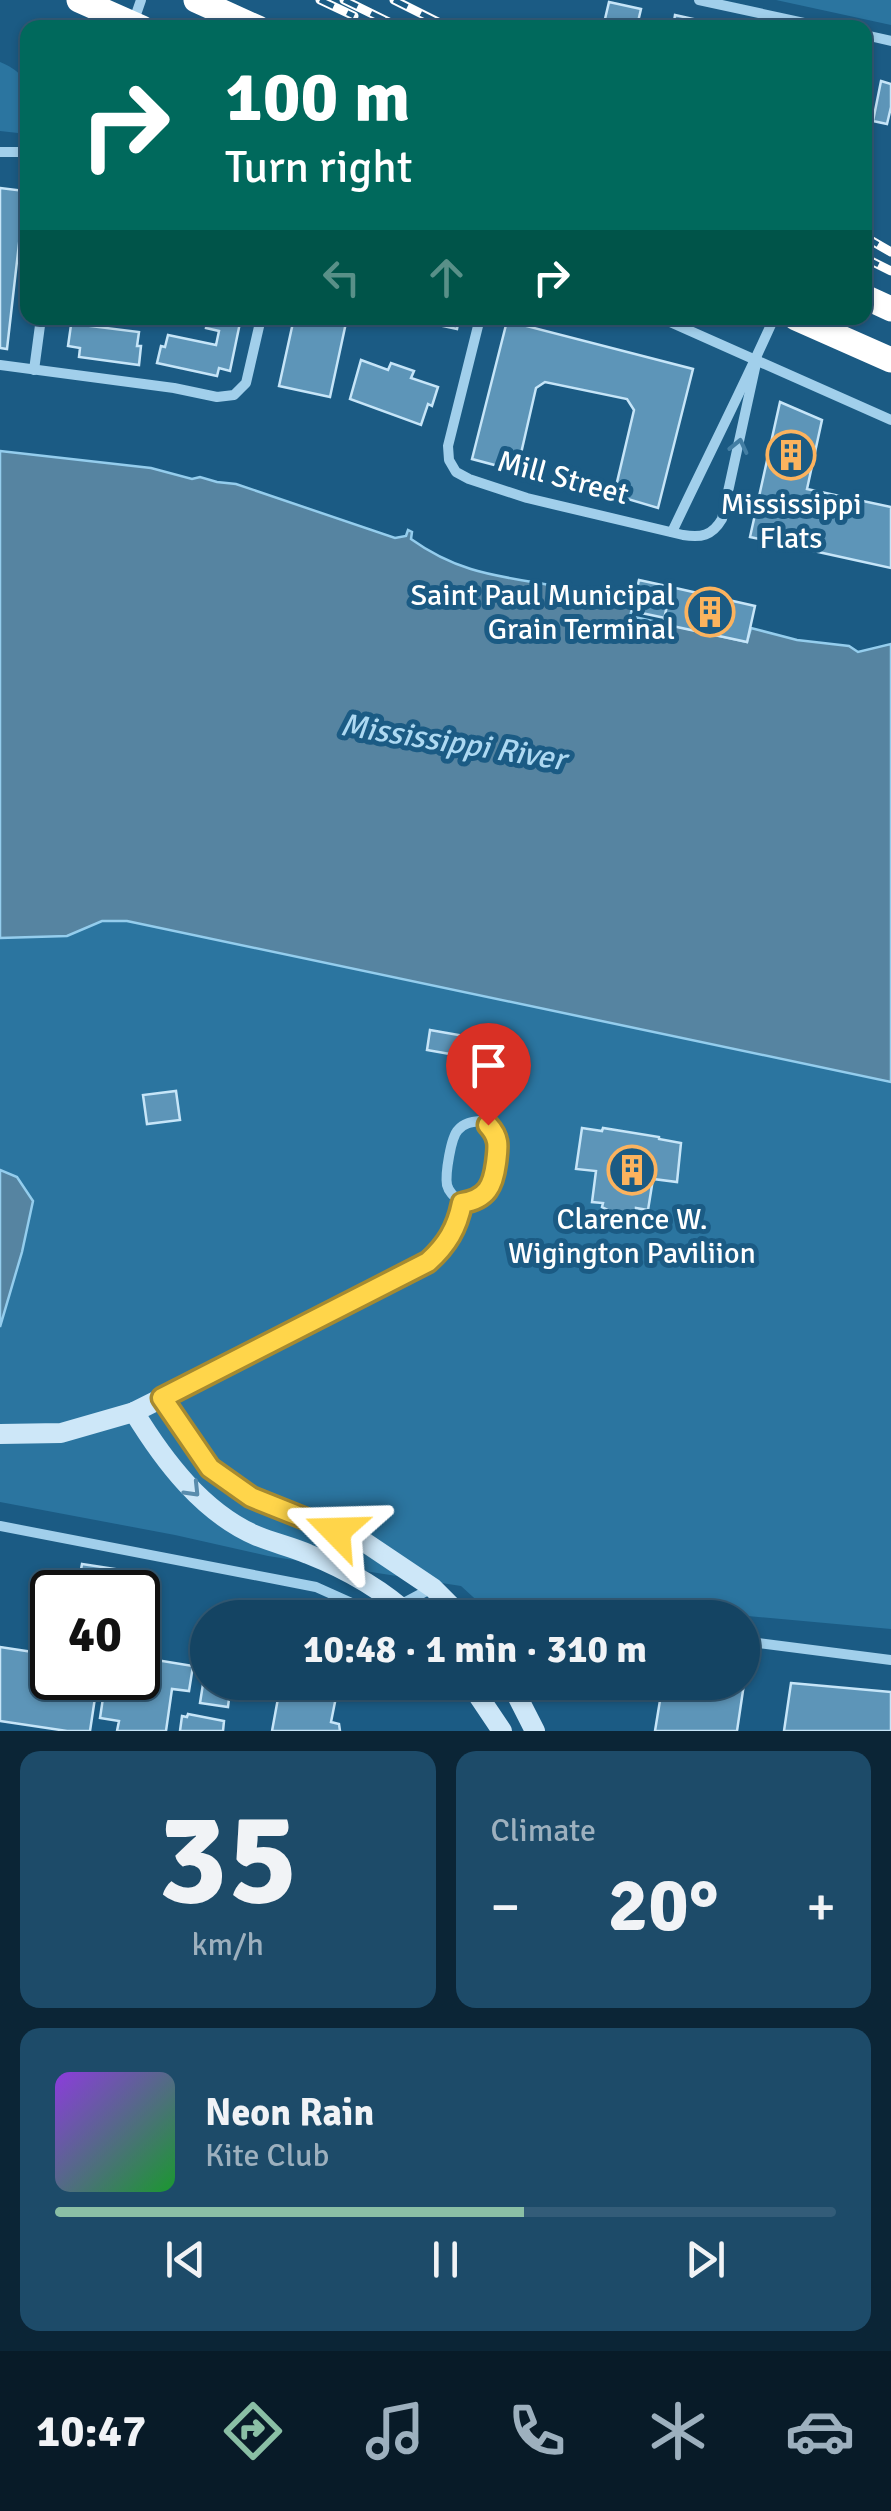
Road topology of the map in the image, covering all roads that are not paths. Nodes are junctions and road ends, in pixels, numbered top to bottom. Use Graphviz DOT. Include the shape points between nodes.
graph roads {
  1 [pos="79,0"];
  2 [pos="196,0"];
  3 [pos="698,0"];
  4 [pos="136,20"];
  5 [pos="240,20"];
  6 [pos="792,20"];
  7 [pos="39,325"];
  8 [pos="260,325"];
  9 [pos="478,325"];
  10 [pos="677,325"];
  11 [pos="771,325"];
  12 [pos="812,325"];
  13 [pos="756,359"];
  14 [pos="891,360"];
  15 [pos="0,366"];
  16 [pos="34,370"];
  17 [pos="891,420"];
  18 [pos="672,532"];
  19 [pos="462,1203"];
  20 [pos="162,1398"];
  21 [pos="134,1412"];
  22 [pos="0,1434"];
  23 [pos="0,1526"];
  24 [pos="433,1588"];
  25 [pos="344,1600"];
  26 [pos="391,1600"];
  27 [pos="419,1600"];
  28 [pos="445,1600"];
  29 [pos="760,1643"];
  30 [pos="891,1660"];
  31 [pos="481,1700"];
  32 [pos="518,1700"];
  33 [pos="502,1731"];
  34 [pos="535,1731"];
  1 -- 4 [label="highway"];
  2 -- 5 [label="highway"];
  3 -- 6 [label="street"];
  7 -- 16 [label="street"];
  8 -- 16 [label="street" via="249,375 234,396"];
  9 -- 18 [label="street, Mill Street" via="448,446 456,472 527,498"];
  10 -- 13 [label="street"];
  11 -- 13 [label="street"];
  12 -- 14 [label="highway"];
  13 -- 17 [label="street"];
  13 -- 18 [label="street"];
  18 -- 13 [label="street, one-way" via="708,535 722,519"];
  15 -- 16 [label="street"];
  19 -- 19 [label="street" via="480,1198 494,1181 499,1146 480,1121 454,1136 446,1181"];
  19 -- 20 [label="street" via="457,1226 428,1262"];
  20 -- 21 [label="street"];
  20 -- 24 [label="street" via="210,1468 251,1497 366,1543"];
  21 -- 22 [label="street" via="61,1433"];
  21 -- 26 [label="street, one-way" via="206,1504 254,1535 356,1576"];
  23 -- 25 [label="street" via="316,1588"];
  24 -- 27 [label="street"];
  24 -- 28 [label="street"];
  29 -- 30 [label="street"];
  31 -- 33 [label="street"];
  32 -- 34 [label="street"];
}
